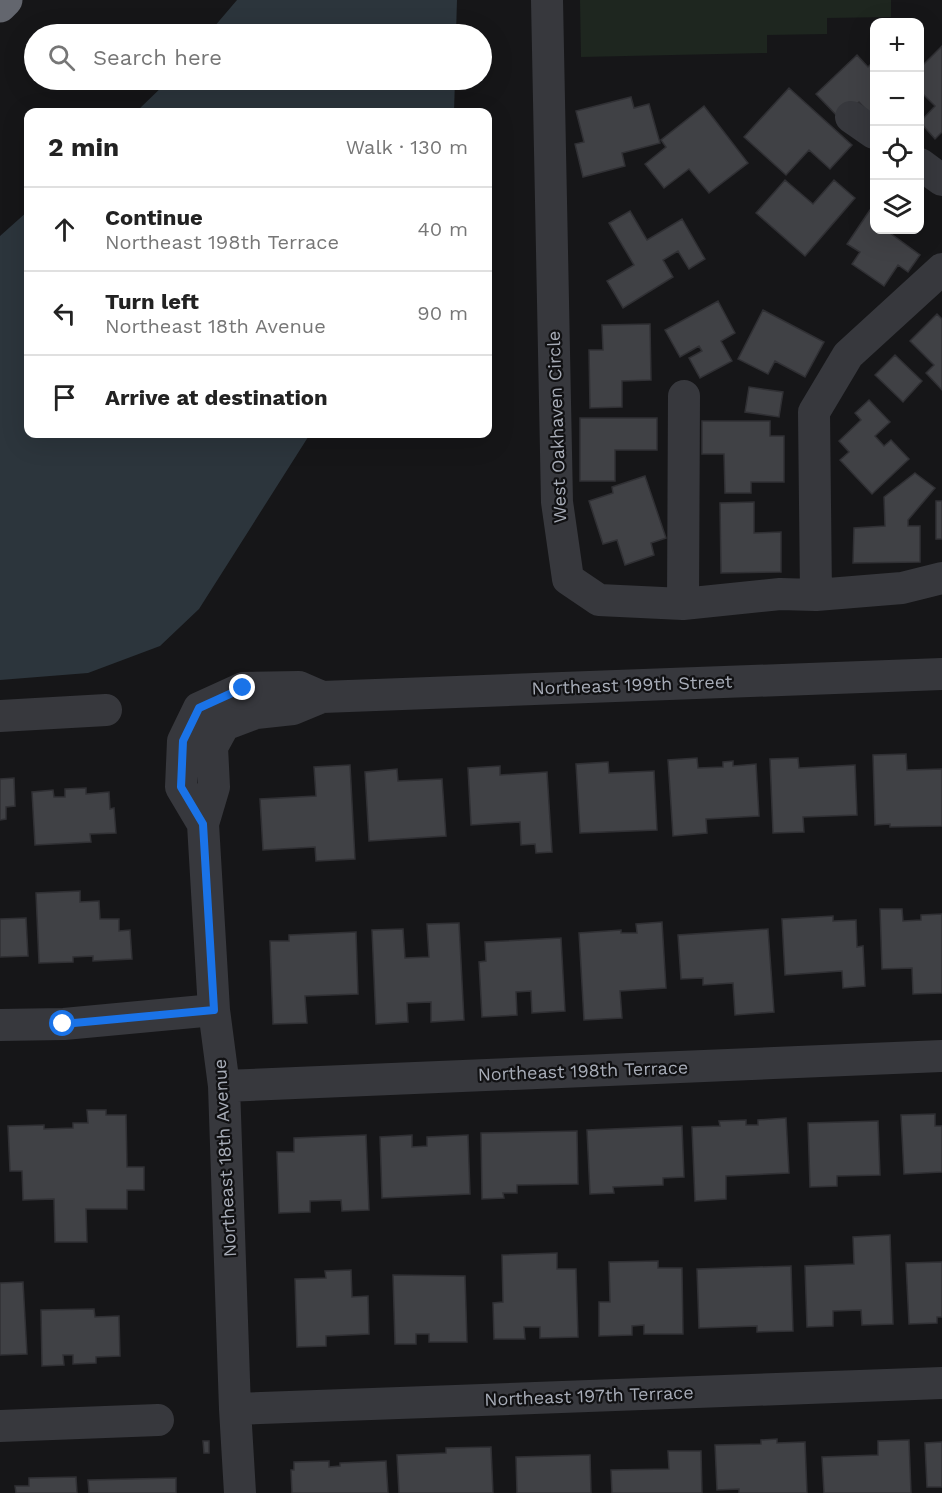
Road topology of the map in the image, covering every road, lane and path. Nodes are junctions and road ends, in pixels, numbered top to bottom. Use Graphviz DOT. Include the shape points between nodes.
graph roads {
  1 [pos="6,0"];
  2 [pos="547,0"];
  3 [pos="0,6"];
  4 [pos="924,167"];
  5 [pos="942,180"];
  6 [pos="942,269"];
  7 [pos="684,396"];
  8 [pos="942,578"];
  9 [pos="816,595"];
  10 [pos="683,604"];
  11 [pos="942,674"];
  12 [pos="321,697"];
  13 [pos="106,710"];
  14 [pos="0,716"];
  15 [pos="214,1010"];
  16 [pos="0,1025"];
  17 [pos="942,1056"];
  18 [pos="224,1086"];
  19 [pos="942,1383"];
  20 [pos="235,1409"];
  21 [pos="158,1420"];
  22 [pos="0,1426"];
  23 [pos="240,1493"];
  1 -- 3 [label="highway"];
  2 -- 10 [label="street, West Oakhaven Circle" via="557,502 568,579 599,600"];
  4 -- 5 [label="street"];
  6 -- 9 [label="street" via="848,355 814,412"];
  7 -- 10 [label="street"];
  8 -- 9 [label="street, West Oakhaven Circle" via="902,588"];
  9 -- 10 [label="street, West Oakhaven Circle" via="780,594"];
  11 -- 12 [label="street, Northeast 199th Street"];
  12 -- 15 [label="street, Northeast 18th Avenue" via="224,725 212,747 214,787 203,824"];
  13 -- 14 [label="street"];
  15 -- 16 [label="street" via="63,1024"];
  15 -- 18 [label="street, Northeast 18th Avenue"];
  17 -- 18 [label="street, Northeast 198th Terrace"];
  18 -- 20 [label="street, Northeast 18th Avenue"];
  19 -- 20 [label="street, Northeast 197th Terrace"];
  20 -- 23 [label="street, Northeast 18th Avenue"];
  21 -- 22 [label="street"];
}
